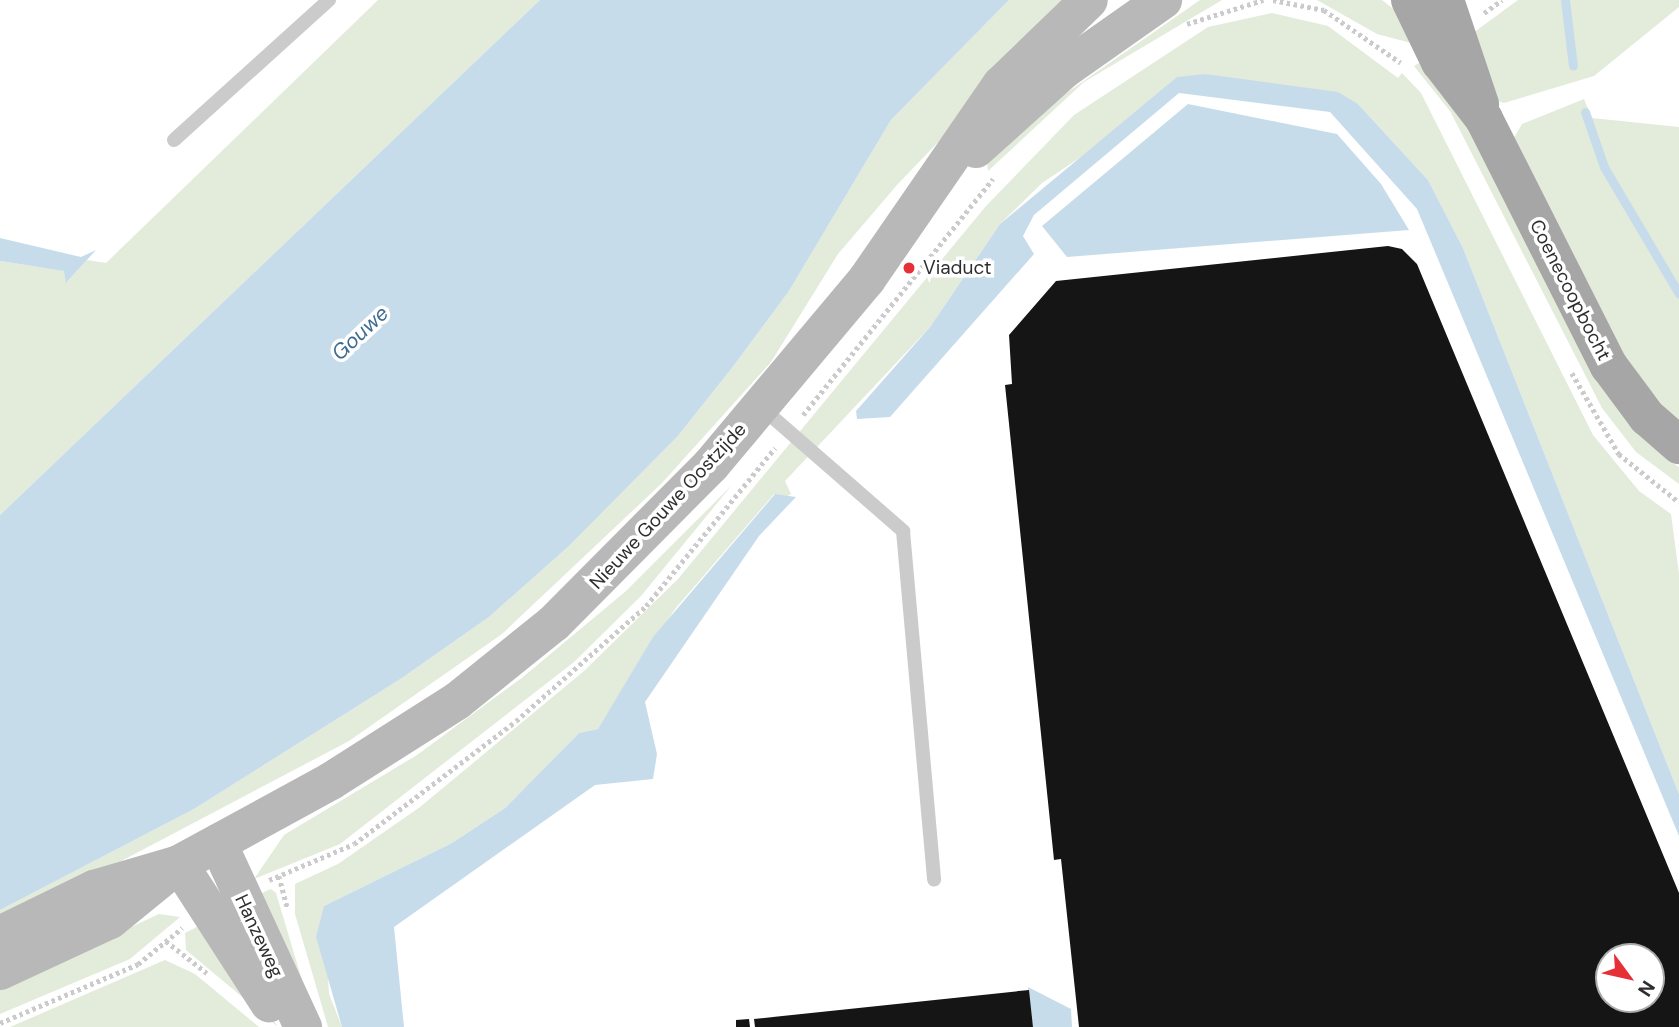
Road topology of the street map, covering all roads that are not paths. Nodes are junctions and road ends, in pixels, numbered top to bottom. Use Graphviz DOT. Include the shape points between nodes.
graph roads {
  1 [pos="330,0"];
  2 [pos="1090,0"];
  3 [pos="1410,0"];
  4 [pos="1445,0"];
  5 [pos="1173,13"];
  6 [pos="1484,119"];
  7 [pos="174,140"];
  8 [pos="924,198"];
  9 [pos="760,407"];
  10 [pos="1679,445"];
  11 [pos="218,843"];
  12 [pos="179,864"];
  13 [pos="934,880"];
  14 [pos="0,935"];
  15 [pos="0,971"];
  16 [pos="284,1027"];
  17 [pos="303,1027"];
  1 -- 7 [label="lane"];
  2 -- 8 [label="main road, Nieuwe Gouwe Oostzijde" via="1001,85"];
  3 -- 6 [label="main road, Coenecoopbocht" via="1440,62"];
  4 -- 6 [label="main road, Coenecoopbocht"];
  5 -- 8 [label="main road, Nieuwe Gouwe Oostzijde" via="1043,86"];
  6 -- 10 [label="main road, Coenecoopbocht" via="1593,338 1636,404"];
  8 -- 9 [label="main road, Nieuwe Gouwe Oostzijde" via="867,279"];
  9 -- 11 [label="main road, Nieuwe Gouwe Oostzijde" via="616,565 491,675 376,754"];
  9 -- 13 [label="lane" via="903,531"];
  11 -- 12 [label="main road, Nieuwe Gouwe Oostzijde"];
  11 -- 17 [label="main road, Hanzeweg"];
  12 -- 14 [label="main road, Nieuwe Gouwe Oostzijde" via="94,890"];
  12 -- 15 [label="main road, Nieuwe Gouwe Oostzijde" via="110,920"];
  12 -- 16 [label="main road, Hanzeweg"];
}
